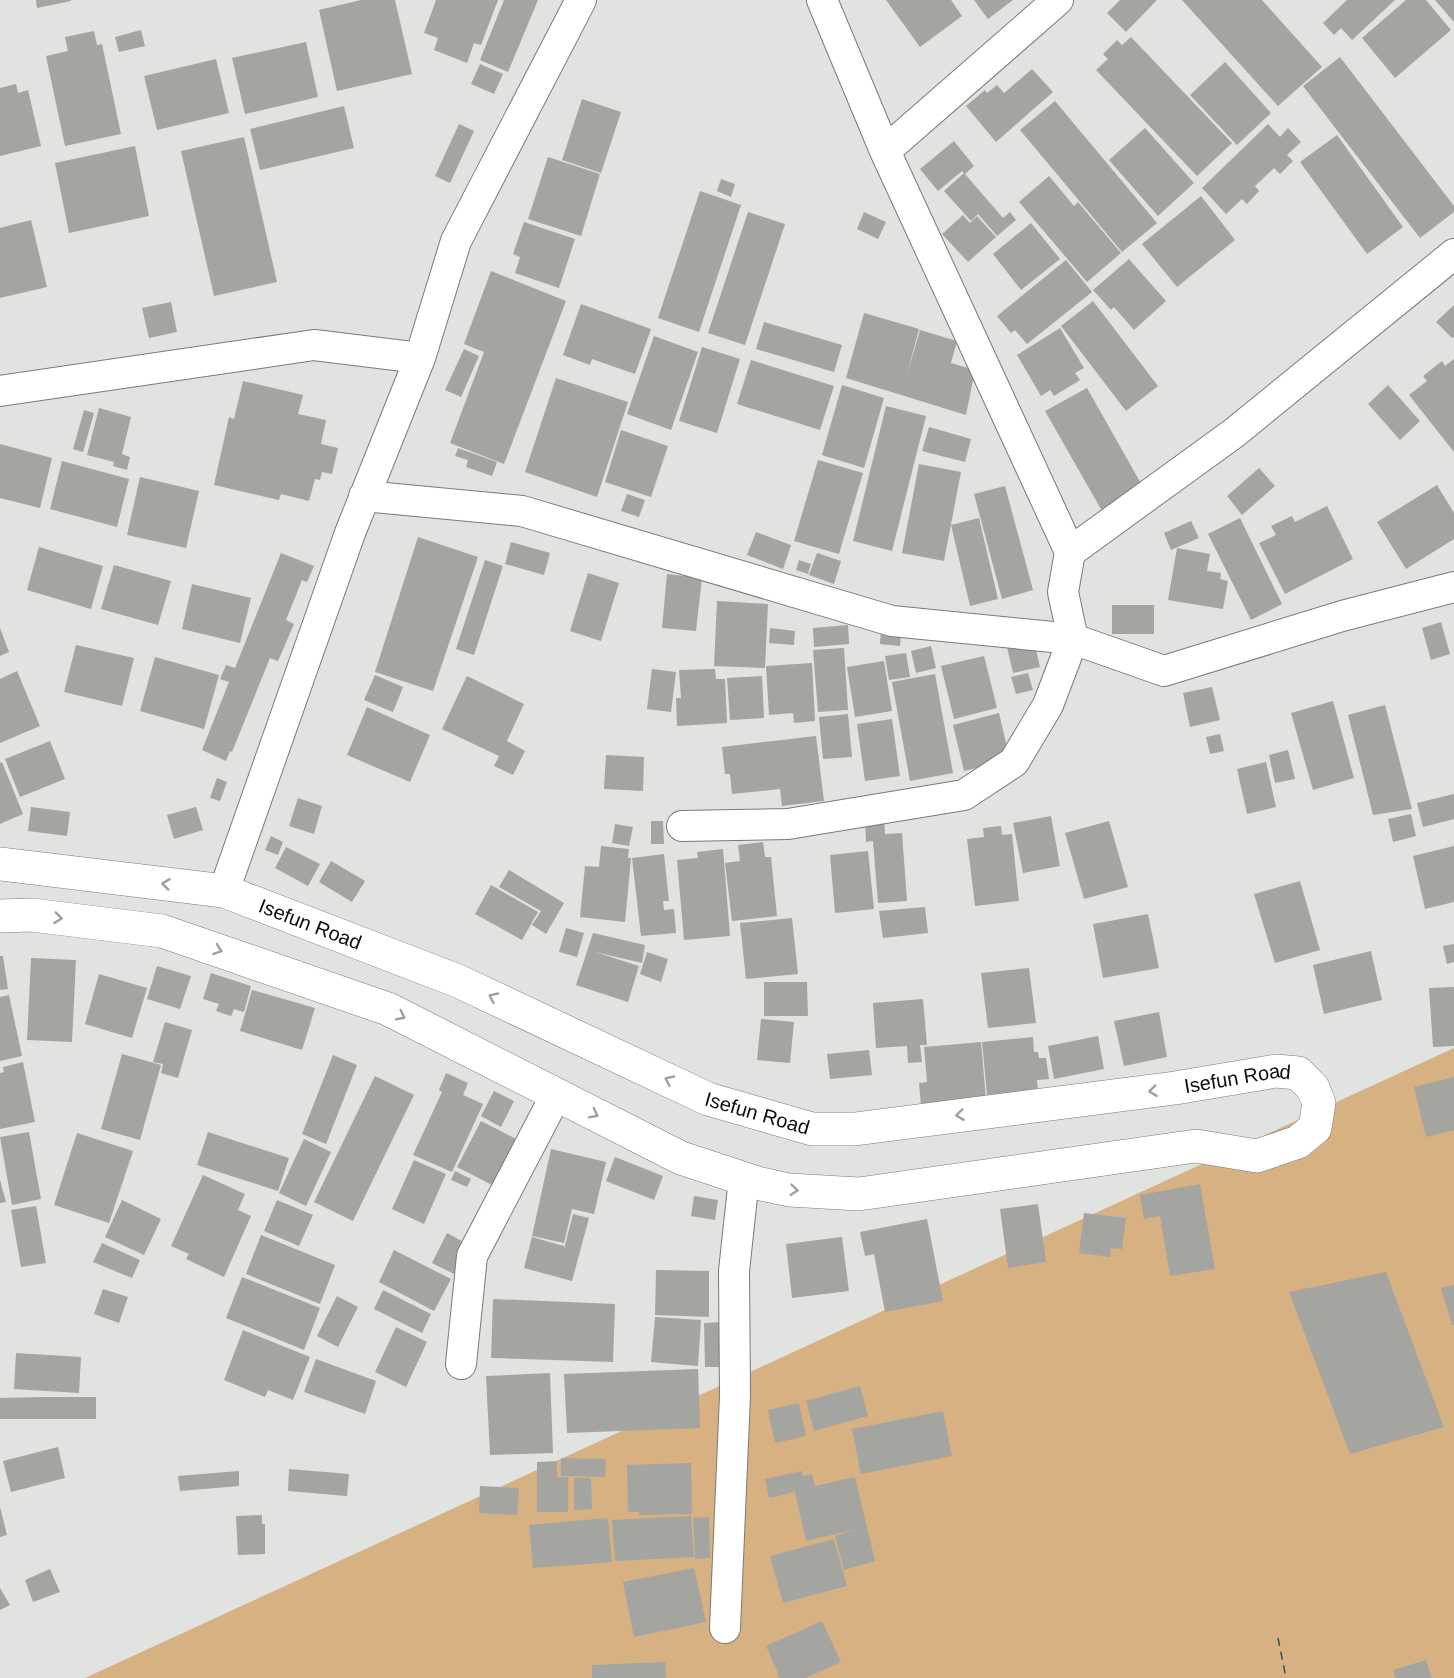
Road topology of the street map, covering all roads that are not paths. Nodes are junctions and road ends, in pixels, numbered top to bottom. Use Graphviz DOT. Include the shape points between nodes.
graph roads {
  1 [pos="580,0"];
  2 [pos="822,0"];
  3 [pos="1058,0"];
  4 [pos="885,151"];
  5 [pos="1454,254"];
  6 [pos="420,358"];
  7 [pos="0,392"];
  8 [pos="364,496"];
  9 [pos="1070,552"];
  10 [pos="1454,587"];
  11 [pos="1073,639"];
  12 [pos="682,826"];
  13 [pos="0,864"];
  14 [pos="224,891"];
  15 [pos="0,916"];
  16 [pos="556,1095"];
  17 [pos="744,1178"];
  18 [pos="461,1364"];
  19 [pos="725,1628"];
  1 -- 6 [label="street" via="456,241"];
  2 -- 4 [label="street"];
  3 -- 4 [label="street"];
  4 -- 9 [label="street"];
  5 -- 9 [label="street" via="1234,433"];
  6 -- 7 [label="street" via="314,345"];
  6 -- 8 [label="street"];
  8 -- 11 [label="street" via="522,511 892,621"];
  8 -- 14 [label="street"];
  9 -- 11 [label="street" via="1063,592"];
  10 -- 11 [label="street" via="1342,616 1164,671"];
  11 -- 12 [label="street" via="1048,705 1014,762 964,795 788,824"];
  14 -- 13 [label="street, Isefun Road, one-way"];
  17 -- 14 [label="street, Isefun Road, one-way" via="789,1190 859,1194 1196,1146 1257,1156 1298,1142 1314,1128 1319,1103 1313,1088 1298,1073 1276,1071 1175,1088 855,1129 812,1129 708,1099 458,981"];
  15 -- 16 [label="street, Isefun Road, one-way" via="32,915 162,931 388,1009"];
  16 -- 17 [label="street, Isefun Road, one-way" via="681,1158"];
  16 -- 18 [label="street" via="472,1256"];
  17 -- 19 [label="street" via="734,1271 735,1396"];
}
